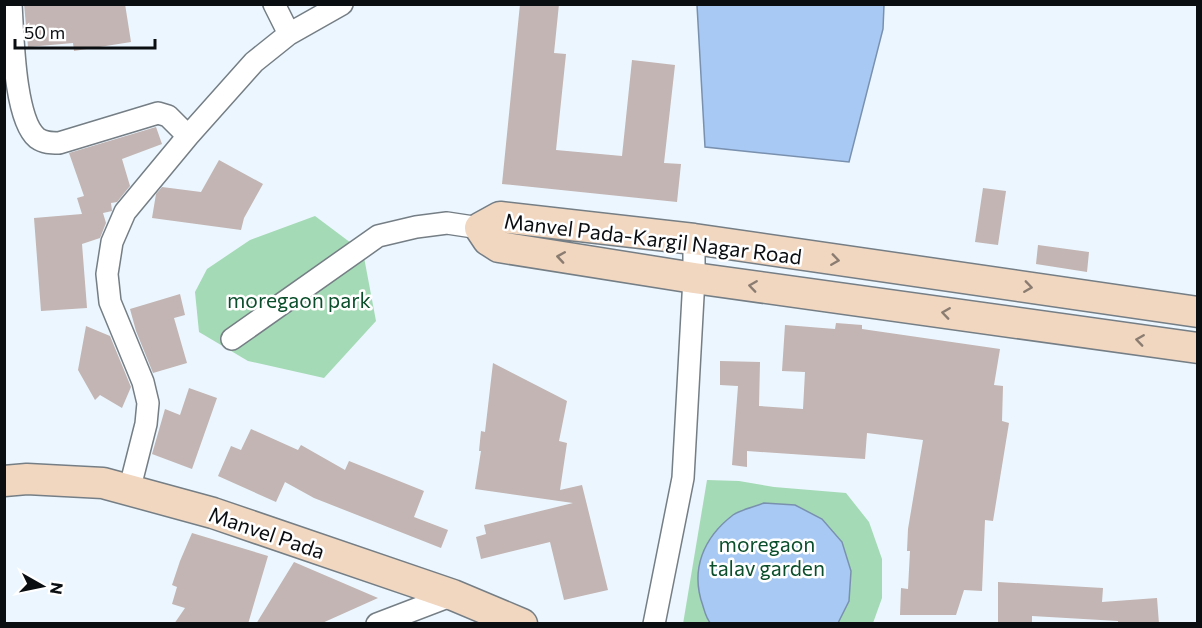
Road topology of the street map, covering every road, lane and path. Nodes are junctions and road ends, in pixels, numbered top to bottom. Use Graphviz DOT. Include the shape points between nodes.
graph roads {
  1 [pos="11,4"];
  2 [pos="274,4"];
  3 [pos="342,4"];
  4 [pos="289,34"];
  5 [pos="188,136"];
  6 [pos="480,228"];
  7 [pos="694,239"];
  8 [pos="694,278"];
  9 [pos="1197,312"];
  10 [pos="232,339"];
  11 [pos="1197,348"];
  12 [pos="4,481"];
  13 [pos="129,491"];
  14 [pos="453,595"];
  15 [pos="377,624"];
  16 [pos="522,624"];
  17 [pos="654,624"];
  1 -- 5 [label="street" via="18,90 35,137 59,143 158,113 168,116"];
  2 -- 4 [label="street"];
  3 -- 4 [label="street"];
  4 -- 5 [label="street" via="254,62"];
  5 -- 13 [label="street" via="125,212 112,242 107,274 110,302 148,403"];
  6 -- 7 [label="street, Manvel Pada-Kargil Nagar Road" via="500,216"];
  8 -- 6 [label="street, Manvel Pada-Kargil Nagar Road, one-way" via="499,247"];
  6 -- 10 [label="street" via="447,223 378,236"];
  7 -- 8 [label="street"];
  7 -- 9 [label="street, Manvel Pada-Kargil Nagar Road, one-way"];
  11 -- 8 [label="street, Manvel Pada-Kargil Nagar Road, one-way"];
  8 -- 17 [label="street" via="683,478"];
  12 -- 13 [label="street, Manvel Pada" via="103,483"];
  13 -- 14 [label="street, Manvel Pada" via="213,513"];
  14 -- 15 [label="street"];
  14 -- 16 [label="street, Manvel Pada"];
}
